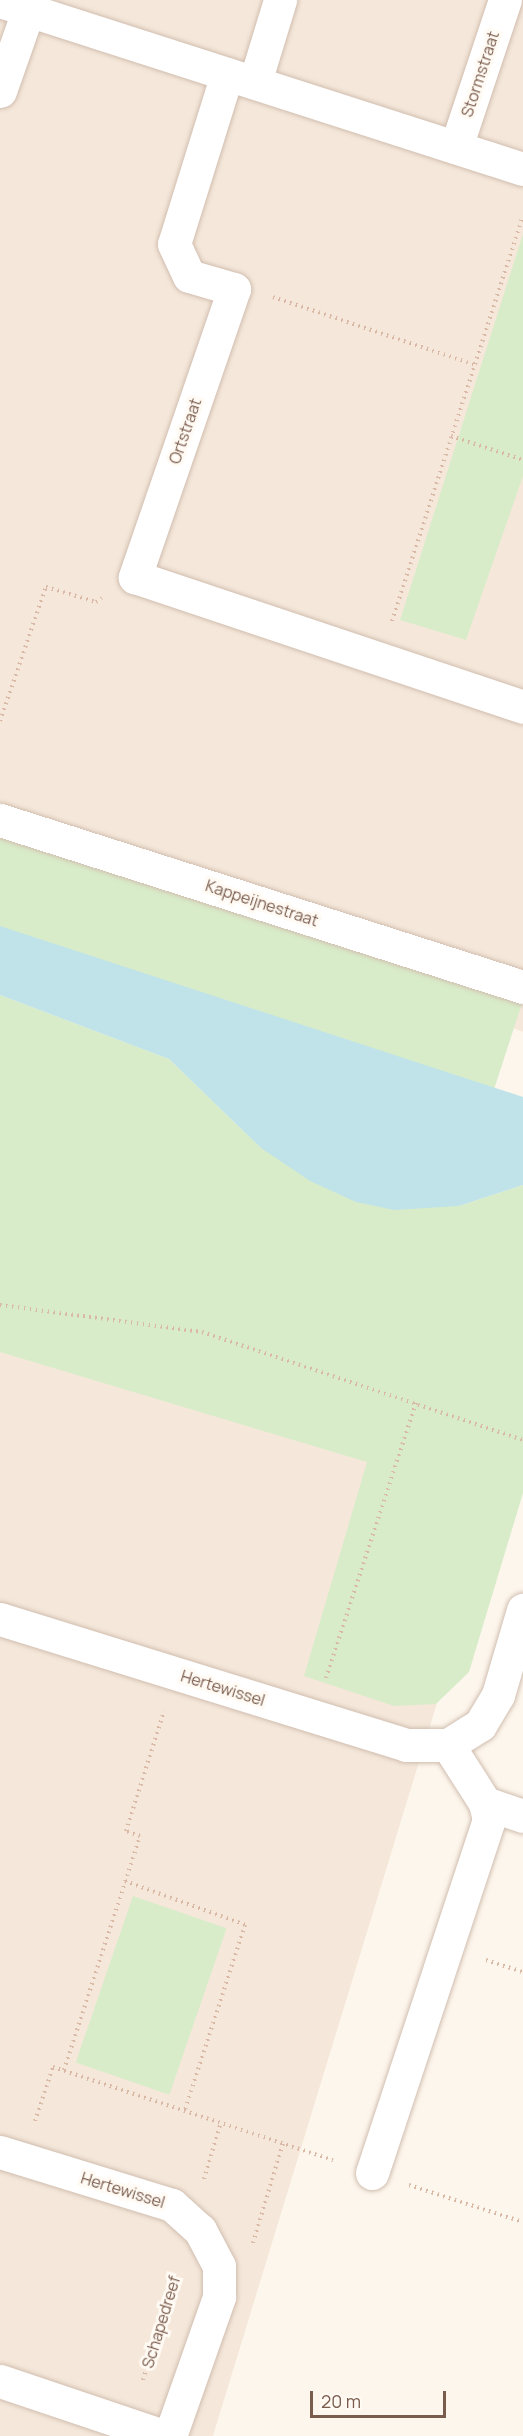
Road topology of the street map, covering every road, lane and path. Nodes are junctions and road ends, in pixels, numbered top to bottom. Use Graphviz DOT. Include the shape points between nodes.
graph roads {
  1 [pos="280,0"];
  2 [pos="505,0"];
  3 [pos="14,6"];
  4 [pos="241,78"];
  5 [pos="0,91"];
  6 [pos="456,147"];
  7 [pos="523,169"];
  8 [pos="523,216"];
  9 [pos="234,289"];
  10 [pos="475,365"];
  11 [pos="452,436"];
  12 [pos="523,460"];
  13 [pos="135,577"];
  14 [pos="379,659"];
  15 [pos="523,706"];
  16 [pos="0,721"];
  17 [pos="0,820"];
  18 [pos="523,987"];
  19 [pos="0,1305"];
  20 [pos="416,1402"];
  21 [pos="523,1440"];
  22 [pos="523,1610"];
  23 [pos="0,1619"];
  24 [pos="176,1673"];
  25 [pos="313,1716"];
  26 [pos="448,1745"];
  27 [pos="485,1803"];
  28 [pos="523,1816"];
  29 [pos="125,1881"];
  30 [pos="64,2070"];
  31 [pos="185,2110"];
  32 [pos="221,2122"];
  33 [pos="283,2143"];
  34 [pos="11,2155"];
  35 [pos="372,2172"];
  36 [pos="191,2220"];
  37 [pos="523,2222"];
  38 [pos="219,2266"];
  39 [pos="0,2381"];
  40 [pos="130,2425"];
  41 [pos="163,2436"];
  42 [pos="170,2436"];
  1 -- 4 [label="street"];
  2 -- 6 [label="street, Stormstraat"];
  3 -- 4 [label="street"];
  3 -- 5 [label="street"];
  4 -- 6 [label="street"];
  4 -- 9 [label="street" via="174,244 189,276"];
  6 -- 7 [label="street"];
  8 -- 10 [label="path"];
  9 -- 10 [label="path" via="266,294"];
  9 -- 13 [label="street, Ortstraat"];
  10 -- 11 [label="path"];
  11 -- 12 [label="path"];
  11 -- 14 [label="path"];
  13 -- 14 [label="street"];
  13 -- 16 [label="path" via="96,602 46,587"];
  14 -- 15 [label="street"];
  17 -- 18 [label="street, Kappeijnestraat"];
  19 -- 20 [label="path" via="202,1332"];
  20 -- 21 [label="path"];
  20 -- 25 [label="path"];
  22 -- 26 [label="street" via="498,1695 480,1725"];
  23 -- 24 [label="street, Hertewissel"];
  24 -- 25 [label="street, Hertewissel"];
  24 -- 29 [label="path" via="126,1831 140,1836"];
  25 -- 26 [label="street, Hertewissel" via="406,1744"];
  26 -- 27 [label="street"];
  27 -- 28 [label="street"];
  27 -- 35 [label="street" via="489,1820"];
  29 -- 30 [label="path"];
  29 -- 31 [label="path" via="244,1925"];
  30 -- 31 [label="path"];
  30 -- 34 [label="path" via="53,2067"];
  31 -- 32 [label="path"];
  32 -- 33 [label="path"];
  32 -- 36 [label="path, Schapedreef"];
  33 -- 35 [label="path"];
  33 -- 38 [label="path" via="248,2259"];
  34 -- 36 [label="street, Hertewissel" via="172,2205"];
  35 -- 37 [label="path"];
  36 -- 38 [label="street, Hertewissel"];
  36 -- 40 [label="path, Schapedreef"];
  38 -- 42 [label="street" via="219,2297"];
  39 -- 40 [label="street"];
  40 -- 41 [label="street"];
}
